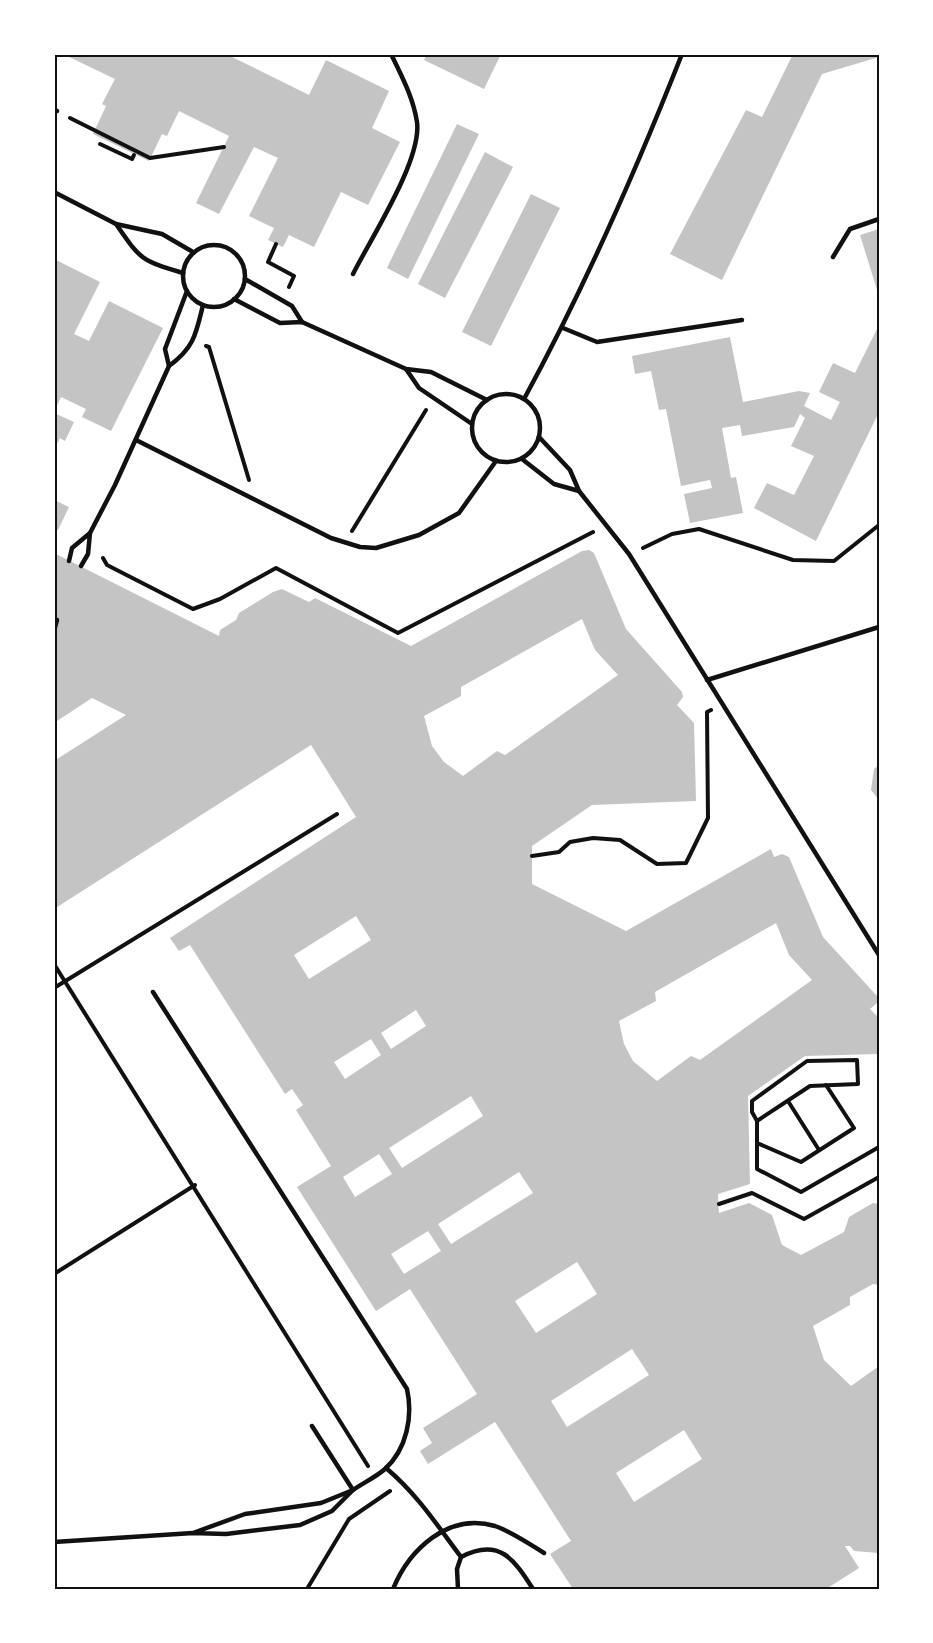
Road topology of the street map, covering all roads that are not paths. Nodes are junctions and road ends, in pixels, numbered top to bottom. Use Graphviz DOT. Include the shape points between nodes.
graph roads {
  1 [pos="391,54"];
  2 [pos="682,54"];
  3 [pos="54,192"];
  4 [pos="879,219"];
  5 [pos="116,224"];
  6 [pos="193,252"];
  7 [pos="833,257"];
  8 [pos="183,273"];
  9 [pos="353,274"];
  10 [pos="244,279"];
  11 [pos="187,291"];
  12 [pos="234,299"];
  13 [pos="203,305"];
  14 [pos="742,320"];
  15 [pos="302,322"];
  16 [pos="563,328"];
  17 [pos="169,366"];
  18 [pos="406,369"];
  19 [pos="524,399"];
  20 [pos="487,400"];
  21 [pos="472,424"];
  22 [pos="539,436"];
  23 [pos="136,440"];
  24 [pos="522,459"];
  25 [pos="496,461"];
  26 [pos="579,490"];
  27 [pos="90,533"];
  28 [pos="69,561"];
  29 [pos="81,566"];
  30 [pos="57,620"];
  31 [pos="879,627"];
  32 [pos="54,631"];
  33 [pos="707,680"];
  34 [pos="879,955"];
  35 [pos="153,992"];
  36 [pos="312,1426"];
  37 [pos="386,1468"];
  38 [pos="353,1490"];
  39 [pos="442,1531"];
  40 [pos="193,1533"];
  41 [pos="54,1542"];
  42 [pos="544,1553"];
  43 [pos="461,1557"];
  44 [pos="393,1589"];
  45 [pos="458,1589"];
  46 [pos="533,1589"];
  1 -- 9 [label="lane" via="411,94 417,125 414,154"];
  2 -- 16 [label="lane" via="636,170"];
  3 -- 5 [label="lane"];
  4 -- 7 [label="lane" via="850,229"];
  5 -- 6 [label="lane" via="162,234"];
  5 -- 8 [label="lane" via="147,262"];
  6 -- 8 [label="lane"];
  6 -- 10 [label="lane" via="204,246 228,248 238,256"];
  8 -- 11 [label="lane"];
  10 -- 12 [label="lane"];
  10 -- 15 [label="lane" via="292,306"];
  11 -- 13 [label="lane"];
  11 -- 17 [label="lane" via="165,349"];
  12 -- 13 [label="lane" via="224,305"];
  12 -- 15 [label="lane" via="280,323"];
  13 -- 17 [label="lane" via="194,340"];
  14 -- 16 [label="lane" via="597,342"];
  15 -- 18 [label="lane"];
  16 -- 19 [label="lane"];
  17 -- 23 [label="lane"];
  18 -- 20 [label="lane" via="431,372"];
  18 -- 21 [label="lane" via="419,388"];
  19 -- 20 [label="lane" via="509,394"];
  19 -- 22 [label="lane" via="537,415"];
  20 -- 21 [label="lane"];
  21 -- 25 [label="lane" via="475,442 487,457"];
  22 -- 24 [label="lane"];
  22 -- 26 [label="lane" via="570,470"];
  23 -- 25 [label="lane" via="344,543 376,548 419,535 466,506"];
  23 -- 27 [label="lane"];
  24 -- 25 [label="lane"];
  24 -- 26 [label="lane" via="554,484"];
  26 -- 33 [label="lane" via="629,554"];
  27 -- 28 [label="lane" via="72,548"];
  27 -- 29 [label="lane" via="88,554"];
  30 -- 32 [label="lane"];
  31 -- 33 [label="lane"];
  33 -- 34 [label="lane"];
  35 -- 37 [label="lane" via="407,1389 408,1428"];
  36 -- 38 [label="lane"];
  37 -- 38 [label="lane"];
  37 -- 39 [label="lane" via="426,1506"];
  38 -- 40 [label="lane" via="321,1503 245,1514"];
  38 -- 40 [label="lane" via="332,1511 300,1526 226,1534"];
  39 -- 42 [label="lane" via="466,1524 493,1525"];
  39 -- 43 [label="lane"];
  39 -- 44 [label="lane" via="412,1555"];
  40 -- 41 [label="lane"];
  43 -- 45 [label="lane"];
  43 -- 46 [label="lane" via="474,1550 498,1550 515,1562"];
}
